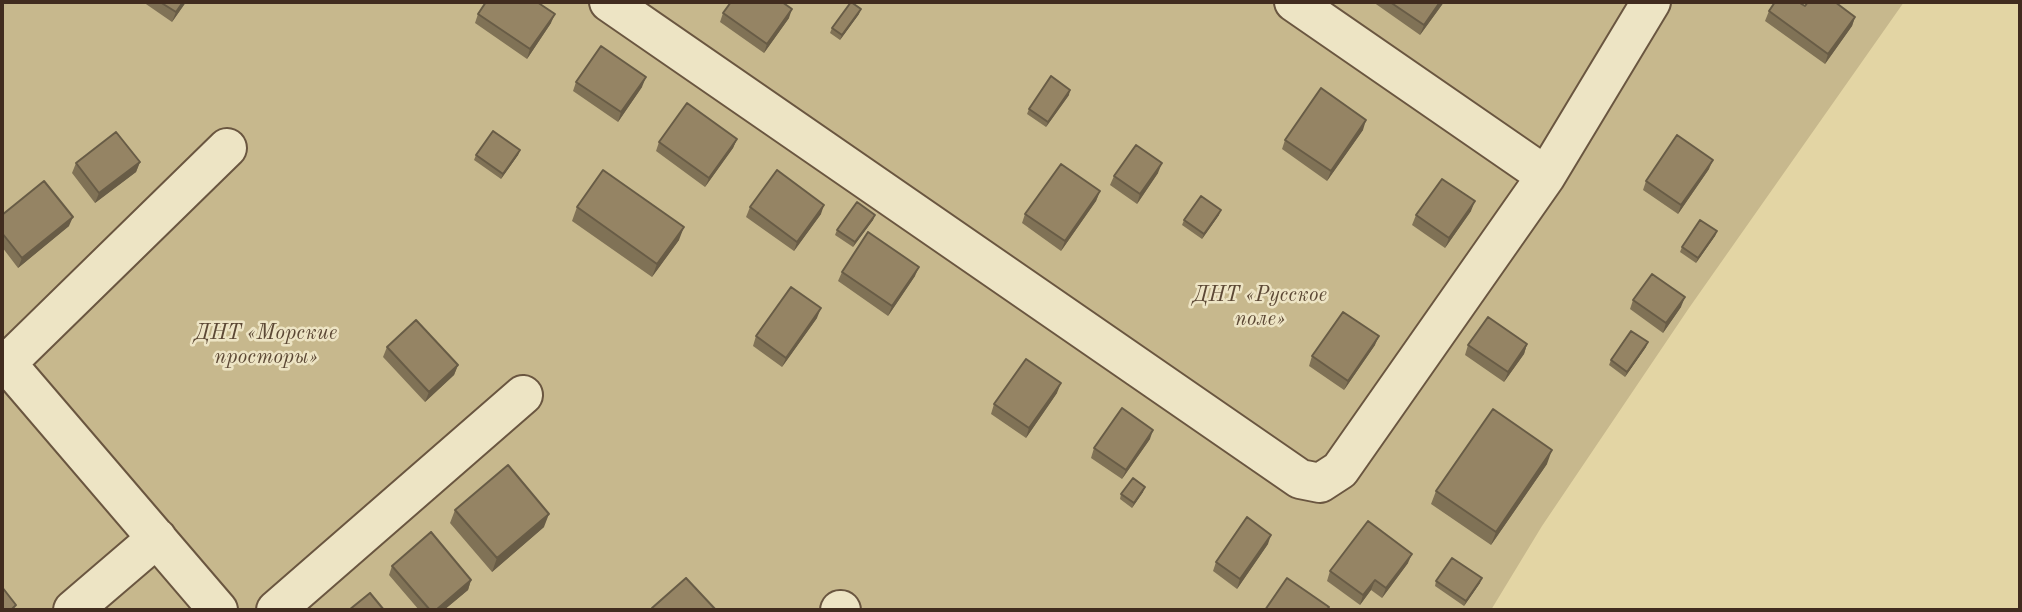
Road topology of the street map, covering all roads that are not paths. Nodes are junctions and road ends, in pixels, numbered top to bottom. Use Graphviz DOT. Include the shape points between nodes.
graph roads {
  1 [pos="609,2"];
  2 [pos="1294,2"];
  3 [pos="1651,2"];
  4 [pos="227,148"];
  5 [pos="1546,176"];
  6 [pos="4,360"];
  7 [pos="523,395"];
  8 [pos="157,538"];
  9 [pos="73,610"];
  10 [pos="218,610"];
  11 [pos="276,610"];
  1 -- 5 [label="street" via="1300,479 1320,483 1340,470"];
  2 -- 5 [label="street"];
  3 -- 5 [label="street"];
  4 -- 6 [label="street"];
  6 -- 8 [label="street"];
  7 -- 11 [label="street"];
  8 -- 9 [label="street"];
  8 -- 10 [label="street"];
}
